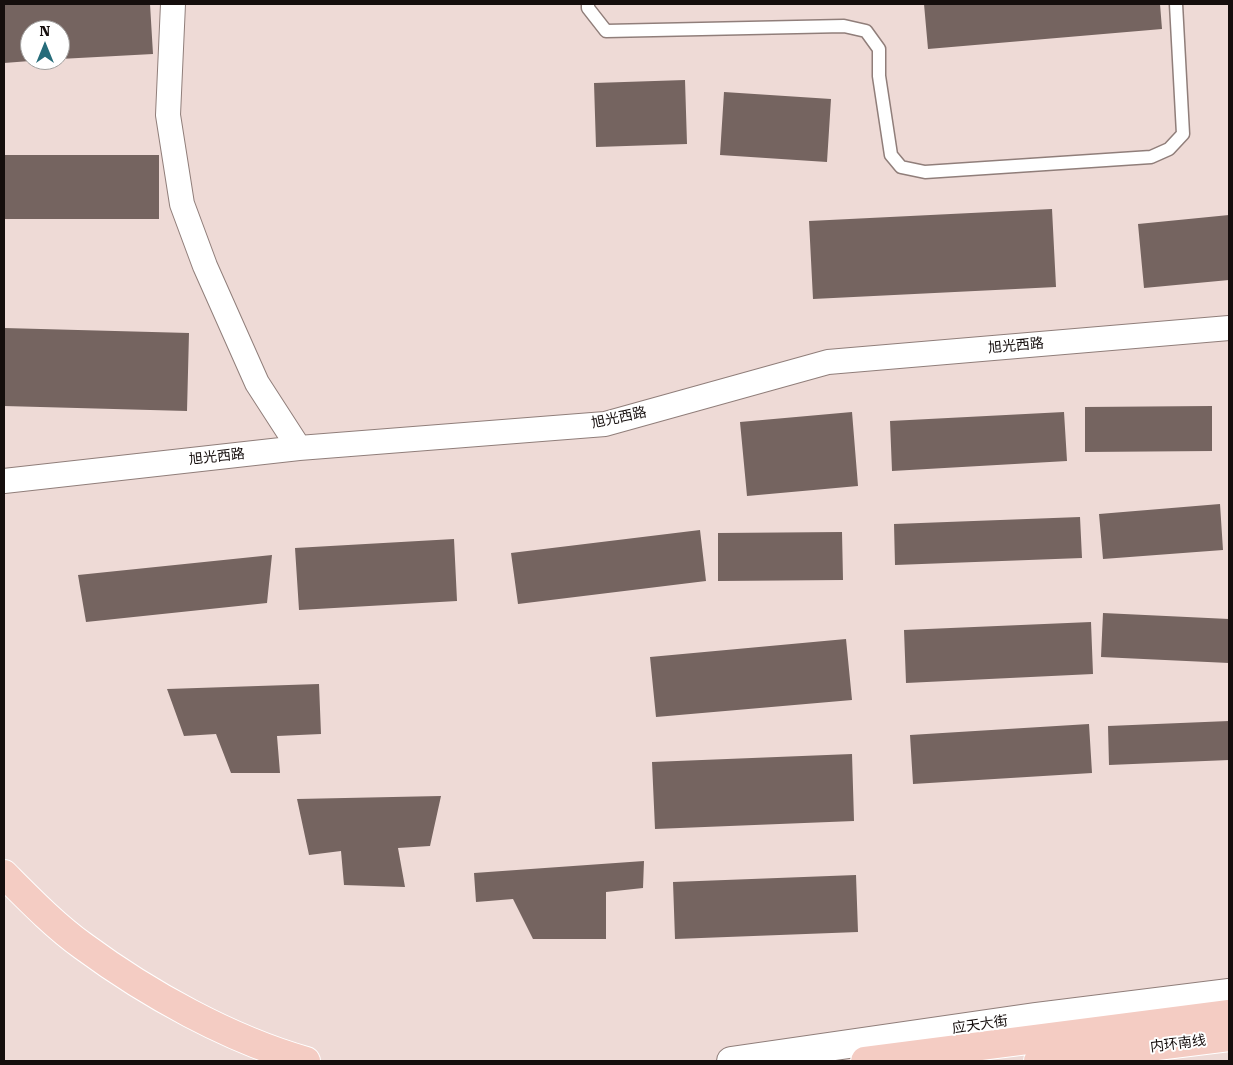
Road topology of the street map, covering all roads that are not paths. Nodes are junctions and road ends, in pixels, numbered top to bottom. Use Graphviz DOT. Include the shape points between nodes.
graph roads {
  1 [pos="173,4"];
  2 [pos="588,4"];
  3 [pos="1176,4"];
  4 [pos="1229,328"];
  5 [pos="299,448"];
  6 [pos="4,481"];
  7 [pos="4,874"];
  8 [pos="1229,993"];
  9 [pos="1229,1014"];
  10 [pos="1229,1037"];
  11 [pos="306,1061"];
  12 [pos="730,1061"];
  13 [pos="866,1061"];
  14 [pos="1038,1061"];
  1 -- 5 [label="street" via="168,116 182,204 205,266 257,383"];
  2 -- 3 [label="lane" via="606,31 844,26 866,31 880,50 880,76 891,155 901,167 925,172 1151,157 1169,149 1183,134"];
  4 -- 5 [label="street, 旭光西路" via="828,362 605,424"];
  5 -- 6 [label="street, 旭光西路"];
  7 -- 11 [label="highway" via="82,946 145,987 271,1051"];
  8 -- 12 [label="street, 应天大街"];
  9 -- 13 [label="highway"];
  10 -- 14 [label="highway, 内环南线"];
}
